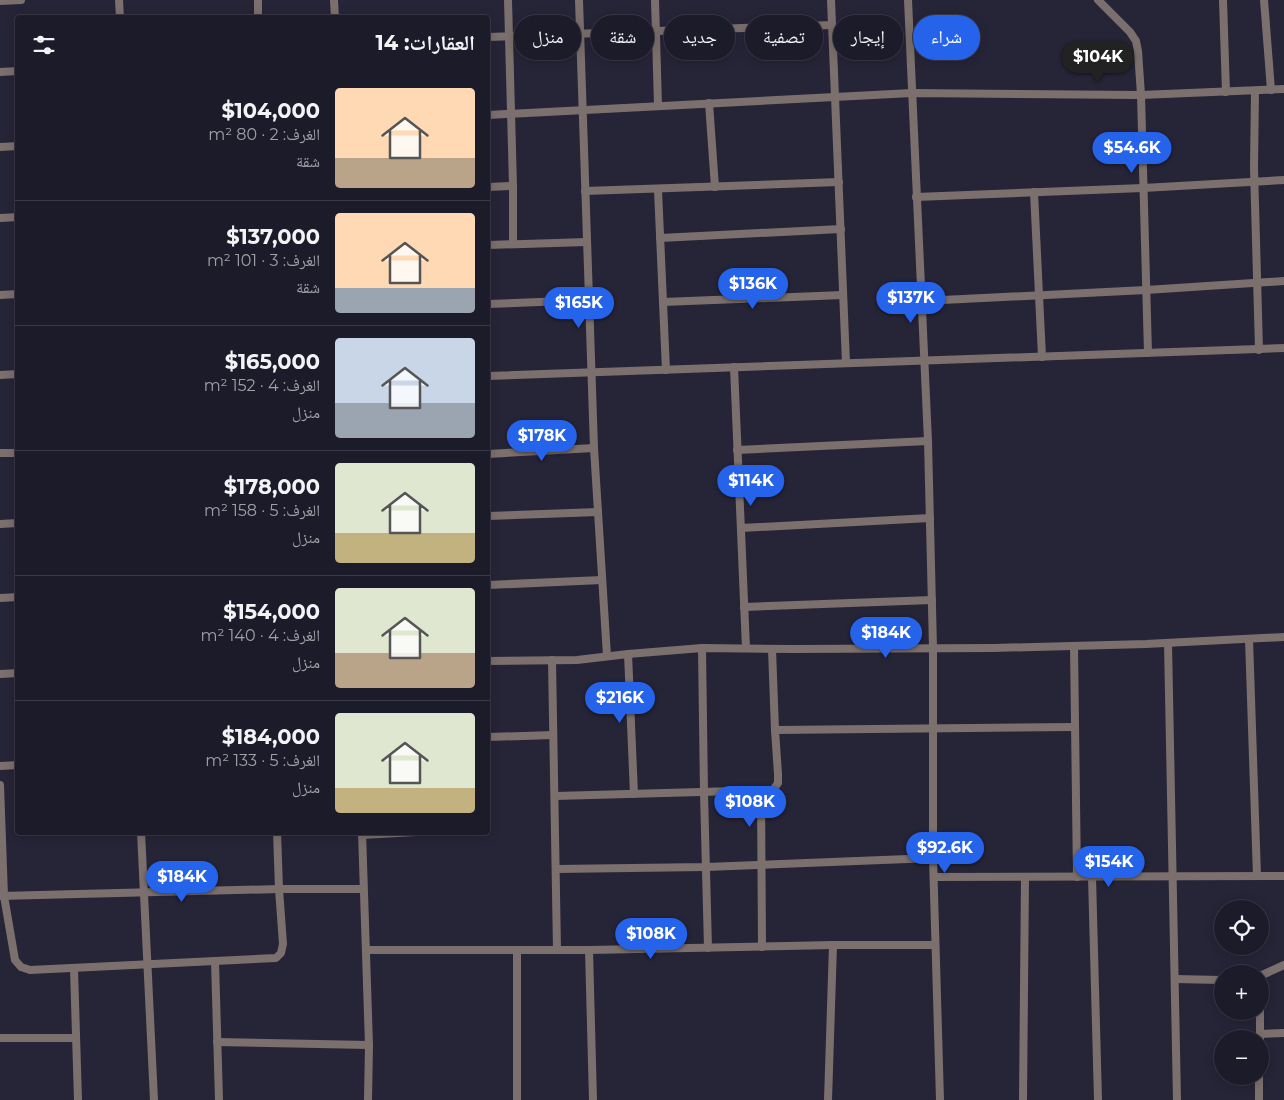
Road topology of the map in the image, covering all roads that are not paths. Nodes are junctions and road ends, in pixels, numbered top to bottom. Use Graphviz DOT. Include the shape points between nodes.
graph roads {
  1 [pos="21,0"];
  2 [pos="119,0"];
  3 [pos="258,0"];
  4 [pos="334,0"];
  5 [pos="508,0"];
  6 [pos="579,0"];
  7 [pos="655,0"];
  8 [pos="831,0"];
  9 [pos="908,0"];
  10 [pos="1098,0"];
  11 [pos="1223,0"];
  12 [pos="1264,0"];
  13 [pos="0,1"];
  14 [pos="120,15"];
  15 [pos="258,15"];
  16 [pos="335,15"];
  17 [pos="579,15"];
  18 [pos="832,25"];
  19 [pos="656,30"];
  20 [pos="581,33"];
  21 [pos="510,36"];
  22 [pos="514,36"];
  23 [pos="490,37"];
  24 [pos="581,60"];
  25 [pos="15,71"];
  26 [pos="0,72"];
  27 [pos="1284,89"];
  28 [pos="1255,90"];
  29 [pos="1271,90"];
  30 [pos="1226,92"];
  31 [pos="912,93"];
  32 [pos="1141,95"];
  33 [pos="834,96"];
  34 [pos="709,104"];
  35 [pos="658,106"];
  36 [pos="582,110"];
  37 [pos="511,114"];
  38 [pos="490,115"];
  39 [pos="0,146"];
  40 [pos="15,146"];
  41 [pos="1284,180"];
  42 [pos="839,182"];
  43 [pos="1255,182"];
  44 [pos="513,186"];
  45 [pos="490,187"];
  46 [pos="715,187"];
  47 [pos="1144,188"];
  48 [pos="658,190"];
  49 [pos="585,191"];
  50 [pos="1034,192"];
  51 [pos="916,197"];
  52 [pos="15,217"];
  53 [pos="0,218"];
  54 [pos="841,228"];
  55 [pos="660,238"];
  56 [pos="587,242"];
  57 [pos="513,244"];
  58 [pos="490,245"];
  59 [pos="1284,281"];
  60 [pos="1257,283"];
  61 [pos="1146,290"];
  62 [pos="15,294"];
  63 [pos="0,295"];
  64 [pos="843,295"];
  65 [pos="1040,295"];
  66 [pos="589,300"];
  67 [pos="922,301"];
  68 [pos="663,302"];
  69 [pos="490,304"];
  70 [pos="1284,348"];
  71 [pos="1259,350"];
  72 [pos="1148,353"];
  73 [pos="1042,357"];
  74 [pos="924,362"];
  75 [pos="846,364"];
  76 [pos="734,367"];
  77 [pos="666,370"];
  78 [pos="591,372"];
  79 [pos="15,374"];
  80 [pos="0,375"];
  81 [pos="490,376"];
  82 [pos="928,441"];
  83 [pos="594,448"];
  84 [pos="737,450"];
  85 [pos="0,453"];
  86 [pos="15,453"];
  87 [pos="490,454"];
  88 [pos="598,512"];
  89 [pos="490,516"];
  90 [pos="930,518"];
  91 [pos="15,523"];
  92 [pos="0,524"];
  93 [pos="741,528"];
  94 [pos="602,580"];
  95 [pos="490,585"];
  96 [pos="15,597"];
  97 [pos="0,598"];
  98 [pos="932,600"];
  99 [pos="744,607"];
  100 [pos="1284,637"];
  101 [pos="1249,638"];
  102 [pos="1168,643"];
  103 [pos="1074,646"];
  104 [pos="702,648"];
  105 [pos="746,648"];
  106 [pos="933,648"];
  107 [pos="772,649"];
  108 [pos="628,654"];
  109 [pos="607,656"];
  110 [pos="552,660"];
  111 [pos="490,661"];
  112 [pos="15,673"];
  113 [pos="0,674"];
  114 [pos="1075,727"];
  115 [pos="933,729"];
  116 [pos="775,730"];
  117 [pos="554,735"];
  118 [pos="490,737"];
  119 [pos="15,765"];
  120 [pos="0,766"];
  121 [pos="0,785"];
  122 [pos="761,792"];
  123 [pos="704,793"];
  124 [pos="634,794"];
  125 [pos="555,796"];
  126 [pos="141,835"];
  127 [pos="277,835"];
  128 [pos="362,835"];
  129 [pos="933,858"];
  130 [pos="761,864"];
  131 [pos="706,867"];
  132 [pos="556,869"];
  133 [pos="1257,876"];
  134 [pos="1284,876"];
  135 [pos="934,877"];
  136 [pos="1025,877"];
  137 [pos="1077,877"];
  138 [pos="1092,877"];
  139 [pos="1173,877"];
  140 [pos="279,889"];
  141 [pos="363,889"];
  142 [pos="144,893"];
  143 [pos="2,896"];
  144 [pos="833,945"];
  145 [pos="936,945"];
  146 [pos="762,947"];
  147 [pos="708,948"];
  148 [pos="366,950"];
  149 [pos="517,950"];
  150 [pos="557,950"];
  151 [pos="589,950"];
  152 [pos="215,961"];
  153 [pos="148,964"];
  154 [pos="1284,965"];
  155 [pos="74,969"];
  156 [pos="1269,972"];
  157 [pos="1175,979"];
  158 [pos="1214,980"];
  159 [pos="1284,1033"];
  160 [pos="1269,1035"];
  161 [pos="0,1038"];
  162 [pos="76,1038"];
  163 [pos="217,1042"];
  164 [pos="369,1044"];
  165 [pos="1259,1085"];
  166 [pos="78,1100"];
  167 [pos="154,1100"];
  168 [pos="219,1100"];
  169 [pos="368,1100"];
  170 [pos="517,1100"];
  171 [pos="593,1100"];
  172 [pos="828,1100"];
  173 [pos="940,1100"];
  174 [pos="1023,1100"];
  175 [pos="1098,1100"];
  176 [pos="1177,1100"];
  177 [pos="1259,1100"];
  1 -- 13 [label="street"];
  2 -- 14 [label="street"];
  3 -- 15 [label="street"];
  4 -- 16 [label="street"];
  5 -- 21 [label="street"];
  6 -- 17 [label="street"];
  7 -- 19 [label="street"];
  8 -- 18 [label="street"];
  9 -- 31 [label="street"];
  10 -- 32 [label="street" via="1136,41"];
  11 -- 30 [label="street"];
  12 -- 29 [label="street"];
  18 -- 19 [label="street"];
  18 -- 33 [label="street"];
  19 -- 20 [label="street"];
  19 -- 35 [label="street"];
  21 -- 22 [label="street"];
  21 -- 23 [label="street"];
  21 -- 37 [label="street"];
  24 -- 36 [label="street"];
  25 -- 26 [label="street"];
  27 -- 29 [label="street"];
  28 -- 29 [label="street"];
  28 -- 30 [label="street"];
  28 -- 43 [label="street"];
  30 -- 32 [label="street"];
  31 -- 32 [label="street"];
  31 -- 33 [label="street"];
  31 -- 51 [label="street"];
  32 -- 47 [label="street"];
  33 -- 34 [label="street"];
  33 -- 42 [label="street"];
  34 -- 35 [label="street"];
  34 -- 46 [label="street"];
  35 -- 36 [label="street"];
  36 -- 37 [label="street"];
  36 -- 49 [label="street"];
  37 -- 38 [label="street"];
  37 -- 44 [label="street"];
  39 -- 40 [label="street"];
  41 -- 43 [label="street"];
  42 -- 46 [label="street"];
  42 -- 54 [label="street"];
  43 -- 47 [label="street"];
  43 -- 60 [label="street"];
  44 -- 45 [label="street"];
  44 -- 57 [label="street"];
  46 -- 48 [label="street"];
  47 -- 50 [label="street"];
  47 -- 61 [label="street"];
  48 -- 49 [label="street"];
  48 -- 55 [label="street"];
  49 -- 56 [label="street"];
  50 -- 51 [label="street"];
  50 -- 65 [label="street"];
  51 -- 67 [label="street"];
  52 -- 53 [label="street"];
  54 -- 55 [label="street"];
  54 -- 64 [label="street"];
  55 -- 68 [label="street"];
  56 -- 57 [label="street"];
  56 -- 66 [label="street"];
  57 -- 58 [label="street"];
  59 -- 60 [label="street"];
  60 -- 61 [label="street"];
  60 -- 71 [label="street"];
  61 -- 65 [label="street"];
  61 -- 72 [label="street"];
  62 -- 63 [label="street"];
  64 -- 68 [label="street"];
  64 -- 75 [label="street"];
  65 -- 67 [label="street"];
  65 -- 73 [label="street"];
  66 -- 69 [label="street"];
  66 -- 78 [label="street"];
  67 -- 74 [label="street"];
  68 -- 77 [label="street"];
  70 -- 71 [label="street"];
  71 -- 72 [label="street"];
  72 -- 73 [label="street"];
  73 -- 74 [label="street"];
  74 -- 75 [label="street"];
  74 -- 82 [label="street"];
  75 -- 76 [label="street"];
  76 -- 77 [label="street"];
  76 -- 84 [label="street"];
  77 -- 78 [label="street"];
  78 -- 81 [label="street"];
  78 -- 83 [label="street"];
  79 -- 80 [label="street"];
  82 -- 84 [label="street"];
  82 -- 90 [label="street"];
  83 -- 87 [label="street"];
  83 -- 88 [label="street"];
  84 -- 93 [label="street"];
  85 -- 86 [label="street"];
  88 -- 89 [label="street"];
  88 -- 94 [label="street"];
  90 -- 93 [label="street"];
  90 -- 98 [label="street"];
  91 -- 92 [label="street"];
  93 -- 99 [label="street"];
  94 -- 95 [label="street"];
  94 -- 109 [label="street"];
  96 -- 97 [label="street"];
  98 -- 99 [label="street"];
  98 -- 106 [label="street"];
  99 -- 105 [label="street"];
  100 -- 101 [label="street"];
  101 -- 102 [label="street"];
  101 -- 133 [label="street"];
  102 -- 103 [label="street"];
  102 -- 139 [label="street"];
  103 -- 106 [label="street"];
  103 -- 114 [label="street"];
  104 -- 105 [label="street"];
  104 -- 108 [label="street"];
  104 -- 123 [label="street"];
  105 -- 107 [label="street"];
  106 -- 107 [label="street"];
  106 -- 115 [label="street"];
  107 -- 116 [label="street"];
  108 -- 109 [label="street"];
  108 -- 124 [label="street"];
  109 -- 110 [label="street"];
  110 -- 111 [label="street"];
  110 -- 117 [label="street"];
  112 -- 113 [label="street"];
  114 -- 115 [label="street"];
  114 -- 137 [label="street"];
  115 -- 116 [label="street"];
  115 -- 129 [label="street"];
  116 -- 122 [label="street" via="778,784 773,790"];
  117 -- 118 [label="street"];
  117 -- 125 [label="street"];
  119 -- 120 [label="street"];
  121 -- 143 [label="street"];
  122 -- 123 [label="street"];
  122 -- 130 [label="street"];
  123 -- 124 [label="street"];
  123 -- 131 [label="street"];
  124 -- 125 [label="street"];
  125 -- 132 [label="street"];
  126 -- 142 [label="street"];
  127 -- 140 [label="street"];
  128 -- 141 [label="street"];
  129 -- 130 [label="street"];
  129 -- 135 [label="street"];
  130 -- 131 [label="street"];
  130 -- 146 [label="street"];
  131 -- 132 [label="street"];
  131 -- 147 [label="street"];
  132 -- 150 [label="street"];
  133 -- 134 [label="street"];
  133 -- 139 [label="street"];
  135 -- 136 [label="street"];
  135 -- 145 [label="street"];
  136 -- 137 [label="street"];
  136 -- 174 [label="street"];
  137 -- 138 [label="street"];
  138 -- 139 [label="street"];
  138 -- 175 [label="street"];
  139 -- 157 [label="street"];
  140 -- 141 [label="street"];
  140 -- 142 [label="street"];
  140 -- 152 [label="street" via="282,953 276,958"];
  141 -- 148 [label="street"];
  142 -- 143 [label="street"];
  142 -- 153 [label="street"];
  143 -- 155 [label="street" via="15,960 21,967 30,970"];
  144 -- 145 [label="street"];
  144 -- 146 [label="street"];
  144 -- 172 [label="street"];
  145 -- 173 [label="street"];
  146 -- 147 [label="street"];
  147 -- 151 [label="street"];
  148 -- 149 [label="street"];
  148 -- 164 [label="street"];
  149 -- 150 [label="street"];
  149 -- 170 [label="street"];
  150 -- 151 [label="street"];
  151 -- 171 [label="street"];
  152 -- 153 [label="street"];
  152 -- 163 [label="street"];
  153 -- 155 [label="street"];
  153 -- 167 [label="street"];
  154 -- 156 [label="street"];
  155 -- 162 [label="street"];
  157 -- 158 [label="street"];
  157 -- 176 [label="street"];
  159 -- 160 [label="street"];
  161 -- 162 [label="street"];
  162 -- 166 [label="street"];
  163 -- 164 [label="street"];
  163 -- 168 [label="street"];
  164 -- 169 [label="street"];
  165 -- 177 [label="street"];
}
